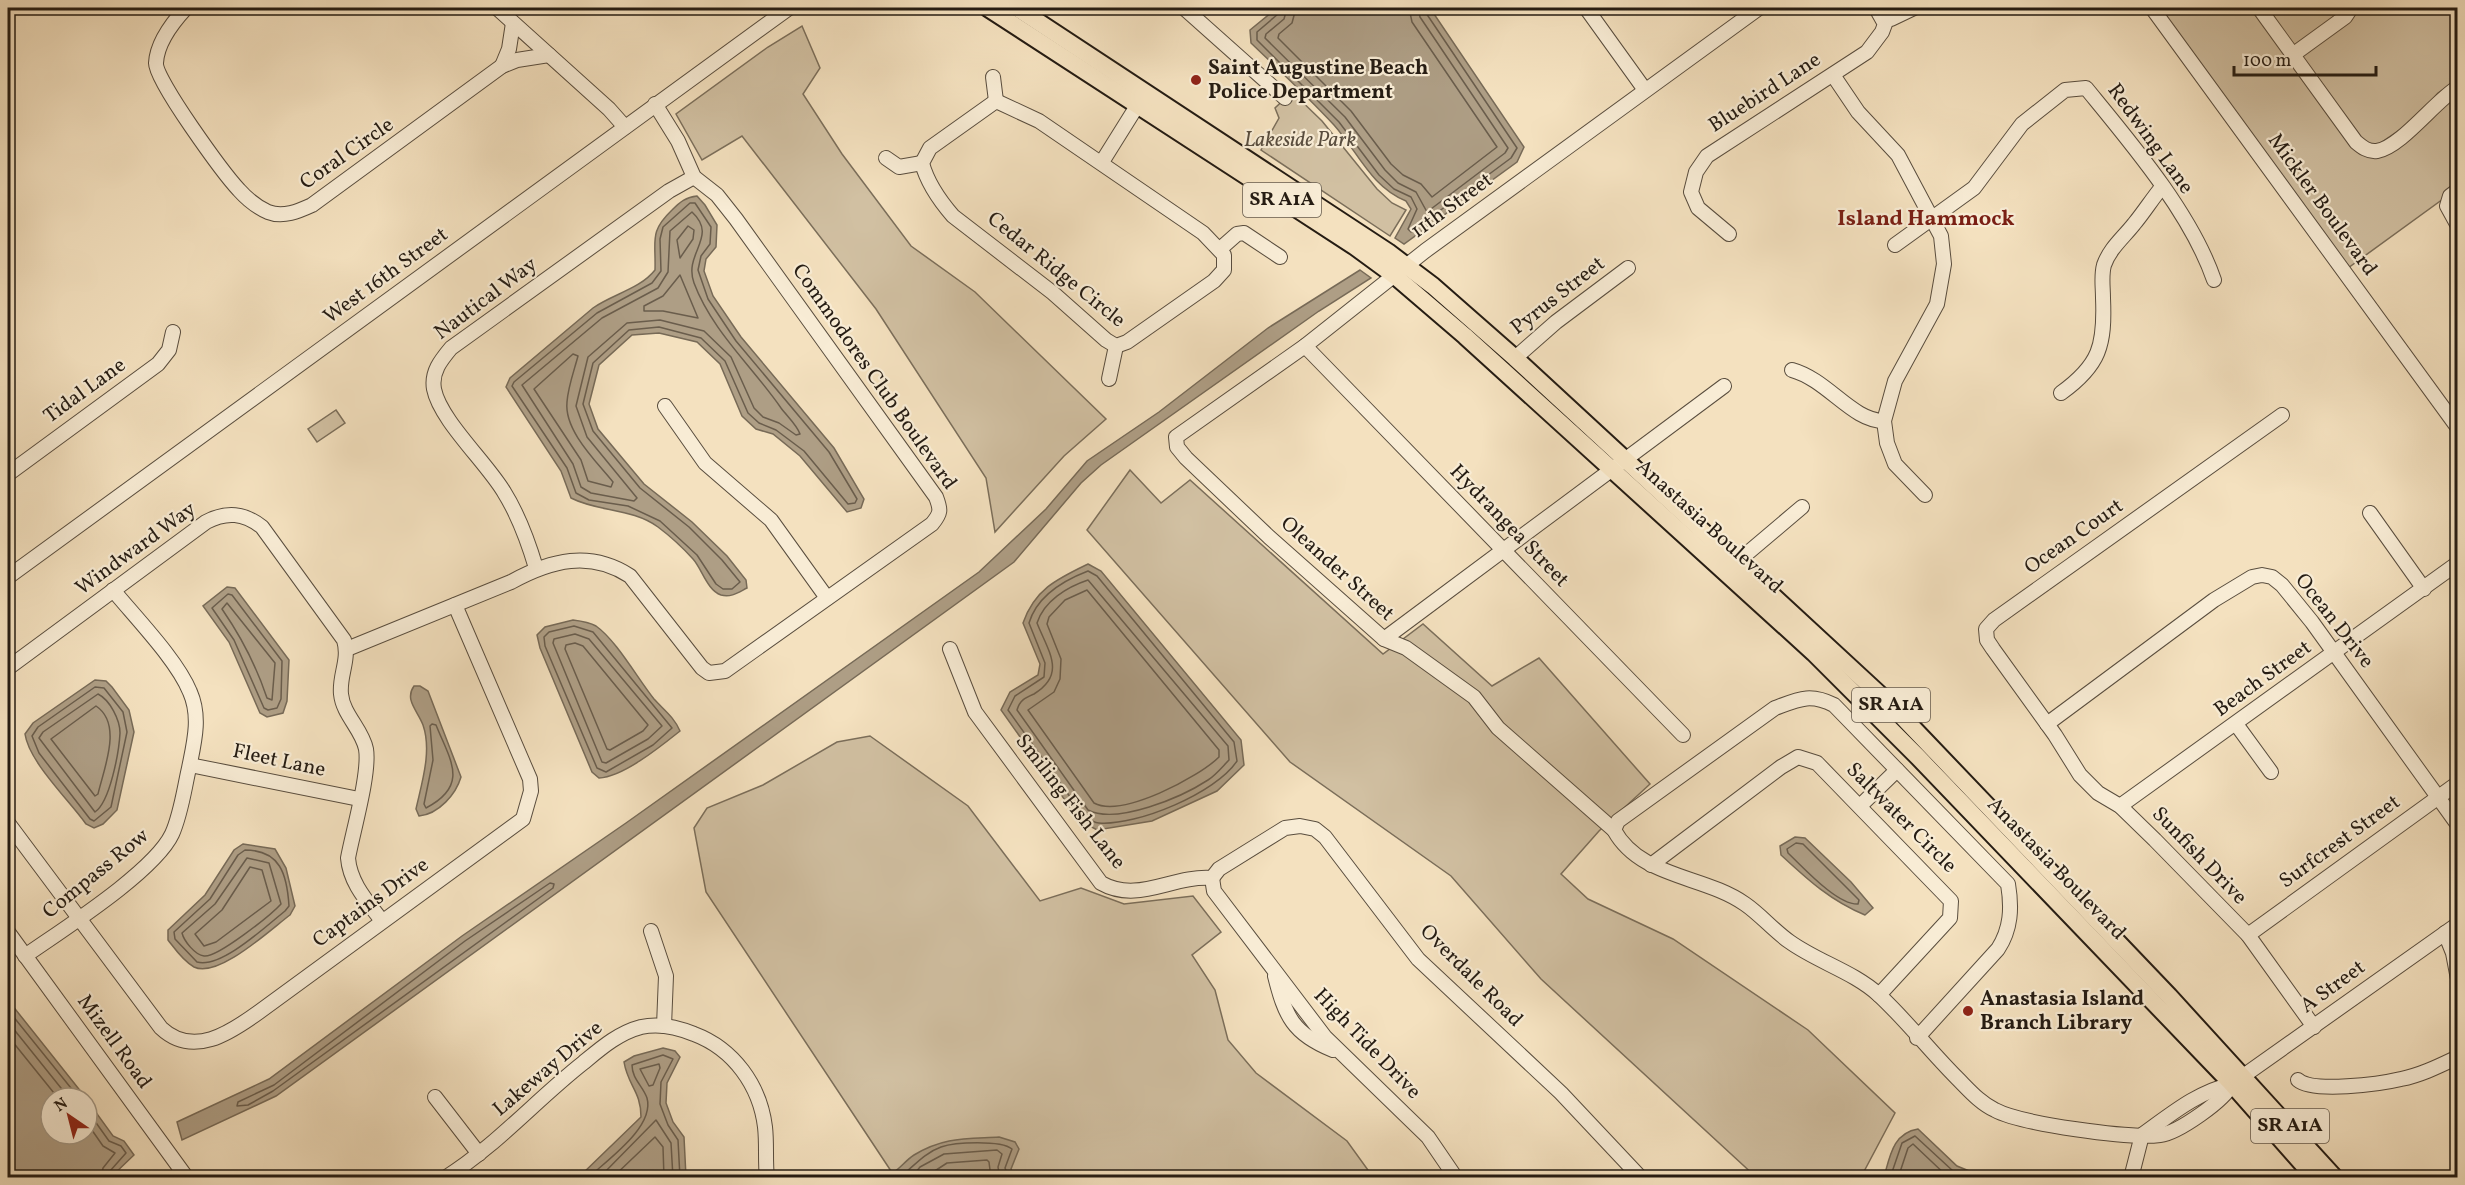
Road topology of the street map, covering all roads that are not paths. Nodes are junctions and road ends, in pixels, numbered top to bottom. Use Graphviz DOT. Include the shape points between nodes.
graph roads {
  1 [pos="186,8"];
  2 [pos="497,8"];
  3 [pos="789,8"];
  4 [pos="988,8"];
  5 [pos="1017,8"];
  6 [pos="1184,8"];
  7 [pos="1586,8"];
  8 [pos="1759,8"];
  9 [pos="1914,8"];
  10 [pos="2152,8"];
  11 [pos="2259,8"];
  12 [pos="2351,8"];
  13 [pos="1879,13"];
  14 [pos="513,22"];
  15 [pos="2294,54"];
  16 [pos="549,55"];
  17 [pos="502,66"];
  18 [pos="1833,75"];
  19 [pos="993,77"];
  20 [pos="2457,87"];
  21 [pos="1645,90"];
  22 [pos="1142,98"];
  23 [pos="1285,98"];
  24 [pos="996,101"];
  25 [pos="655,104"];
  26 [pos="625,127"];
  27 [pos="886,158"];
  28 [pos="1102,162"];
  29 [pos="922,163"];
  30 [pos="694,177"];
  31 [pos="2162,187"];
  32 [pos="2457,190"];
  33 [pos="1932,216"];
  34 [pos="2457,226"];
  35 [pos="1729,234"];
  36 [pos="1895,245"];
  37 [pos="1220,249"];
  38 [pos="1280,257"];
  39 [pos="1628,268"];
  40 [pos="1401,271"];
  41 [pos="2214,280"];
  42 [pos="173,332"];
  43 [pos="1116,346"];
  44 [pos="1305,346"];
  45 [pos="1515,358"];
  46 [pos="1792,370"];
  47 [pos="1109,379"];
  48 [pos="1724,387"];
  49 [pos="2061,393"];
  50 [pos="665,406"];
  51 [pos="2282,415"];
  52 [pos="1884,422"];
  53 [pos="2457,428"];
  54 [pos="1177,444"];
  55 [pos="1619,465"];
  56 [pos="8,474"];
  57 [pos="1925,495"];
  58 [pos="1802,507"];
  59 [pos="2370,513"];
  60 [pos="1504,550"];
  61 [pos="1737,562"];
  62 [pos="2457,563"];
  63 [pos="536,568"];
  64 [pos="8,577"];
  65 [pos="2424,588"];
  66 [pos="113,590"];
  67 [pos="827,598"];
  68 [pos="455,605"];
  69 [pos="1384,639"];
  70 [pos="347,649"];
  71 [pos="950,650"];
  72 [pos="2335,654"];
  73 [pos="8,668"];
  74 [pos="2047,724"];
  75 [pos="2236,724"];
  76 [pos="1683,735"];
  77 [pos="190,765"];
  78 [pos="1898,770"];
  79 [pos="2271,772"];
  80 [pos="2457,783"];
  81 [pos="2438,797"];
  82 [pos="359,799"];
  83 [pos="1860,806"];
  84 [pos="2120,806"];
  85 [pos="8,823"];
  86 [pos="2457,825"];
  87 [pos="1614,830"];
  88 [pos="1671,852"];
  89 [pos="1651,865"];
  90 [pos="1674,873"];
  91 [pos="1212,879"];
  92 [pos="78,918"];
  93 [pos="382,921"];
  94 [pos="2457,924"];
  95 [pos="651,931"];
  96 [pos="8,932"];
  97 [pos="2445,933"];
  98 [pos="2248,934"];
  99 [pos="25,956"];
  100 [pos="2457,979"];
  101 [pos="1879,995"];
  102 [pos="663,1026"];
  103 [pos="2314,1027"];
  104 [pos="1917,1038"];
  105 [pos="2457,1057"];
  106 [pos="2237,1080"];
  107 [pos="2298,1080"];
  108 [pos="435,1096"];
  109 [pos="2142,1135"];
  110 [pos="479,1154"];
  111 [pos="187,1178"];
  112 [pos="445,1178"];
  113 [pos="767,1178"];
  114 [pos="1456,1178"];
  115 [pos="1641,1178"];
  116 [pos="2132,1178"];
  117 [pos="2315,1178"];
  118 [pos="2335,1178"];
  1 -- 17 [label="street, Coral Circle" via="161,43 156,65 164,86 238,190 270,213 285,214 312,205"];
  2 -- 14 [label="street"];
  3 -- 25 [label="street, West 16th Street"];
  4 -- 22 [label="main road, Anastasia Boulevard / SR A1A"];
  5 -- 22 [label="main road, Anastasia Boulevard / SR A1A"];
  6 -- 23 [label="street"];
  7 -- 21 [label="street"];
  8 -- 21 [label="street, 11th Street"];
  9 -- 13 [label="street, Bluebird Lane" via="1891,19"];
  10 -- 53 [label="street, Mickler Boulevard"];
  11 -- 15 [label="street"];
  12 -- 15 [label="street" via="2345,17"];
  13 -- 18 [label="street, Bluebird Lane" via="1885,24 1882,32 1867,52"];
  14 -- 16 [label="street"];
  14 -- 17 [label="street"];
  15 -- 20 [label="street" via="2364,149 2378,151 2392,142 2418,124 2441,98"];
  16 -- 17 [label="street, Coral Circle"];
  16 -- 26 [label="street"];
  18 -- 33 [label="street" via="1858,112 1898,156"];
  18 -- 35 [label="street, Bluebird Lane" via="1701,162 1691,192 1698,208"];
  19 -- 24 [label="street"];
  21 -- 40 [label="street, 11th Street"];
  22 -- 28 [label="street"];
  22 -- 40 [label="main road, Anastasia Boulevard / SR A1A" via="1341,219"];
  24 -- 28 [label="street" via="1039,121"];
  24 -- 29 [label="street" via="930,148"];
  25 -- 26 [label="street, West 16th Street"];
  25 -- 30 [label="street, Commodores Club Boulevard"];
  26 -- 64 [label="street, West 16th Street"];
  27 -- 29 [label="street" via="899,167"];
  28 -- 37 [label="street"];
  29 -- 43 [label="street, Cedar Ridge Circle" via="953,216"];
  30 -- 63 [label="street, Nautical Way" via="451,348 439,362 434,376 438,400 504,490"];
  30 -- 67 [label="street, Commodores Club Boulevard" via="717,195 735,219 916,468 941,509 932,524"];
  31 -- 33 [label="street, Redwing Lane" via="2138,150 2086,88 2076,88 2065,90 2022,124 1974,188"];
  31 -- 41 [label="street, Redwing Lane" via="2206,255"];
  31 -- 49 [label="street" via="2104,263 2101,342 2093,365 2082,379"];
  32 -- 34 [label="street" via="2447,206"];
  33 -- 36 [label="street, Redwing Lane"];
  33 -- 52 [label="street" via="1944,251 1943,281 1937,304 1895,381"];
  37 -- 38 [label="street" via="1237,234 1244,233"];
  37 -- 43 [label="street, Cedar Ridge Circle" via="1224,270 1214,281"];
  39 -- 45 [label="street, Pyrus Street"];
  40 -- 44 [label="street, 11th Street"];
  40 -- 45 [label="main road, Anastasia Boulevard / SR A1A"];
  40 -- 55 [label="main road, Anastasia Boulevard / SR A1A"];
  42 -- 56 [label="street, Tidal Lane" via="169,350 158,364"];
  43 -- 47 [label="street"];
  44 -- 54 [label="street, 11th Street" via="1176,437"];
  44 -- 60 [label="street, Hydrangea Street"];
  45 -- 55 [label="main road, Anastasia Boulevard / SR A1A"];
  46 -- 52 [label="street" via="1818,380 1863,417"];
  48 -- 55 [label="street"];
  50 -- 67 [label="street" via="705,463 771,520"];
  51 -- 74 [label="street, Ocean Court" via="1986,629 1987,640"];
  52 -- 57 [label="street" via="1890,455"];
  54 -- 69 [label="street, Oleander Street" via="1200,473"];
  55 -- 60 [label="street"];
  55 -- 61 [label="main road, Anastasia Boulevard / SR A1A"];
  55 -- 106 [label="main road, Anastasia Boulevard / SR A1A" via="1814,653"];
  58 -- 61 [label="street"];
  59 -- 65 [label="street"];
  60 -- 69 [label="street"];
  60 -- 76 [label="street, Hydrangea Street"];
  61 -- 106 [label="main road, Anastasia Boulevard / SR A1A" via="1891,705"];
  62 -- 65 [label="street, Beach Street"];
  63 -- 67 [label="street, Commodores Club Boulevard" via="576,561 613,566 639,585 709,673 725,671"];
  63 -- 68 [label="street, Commodores Club Boulevard"];
  65 -- 72 [label="street, Beach Street"];
  66 -- 70 [label="street, Windward Way" via="206,522 225,515 244,517 262,527 340,631"];
  66 -- 73 [label="street, Windward Way"];
  66 -- 77 [label="street, Compass Row" via="181,675 190,692 196,721"];
  68 -- 70 [label="street, Commodores Club Boulevard"];
  68 -- 93 [label="street, Captains Drive" via="527,770 531,791 528,810 508,831"];
  69 -- 87 [label="street, Oleander Street" via="1406,648 1474,697 1498,728"];
  70 -- 82 [label="street" via="341,693 347,713 363,738 367,757"];
  71 -- 91 [label="street, Smiling Fish Lane" via="975,712 1101,883 1116,892 1133,892 1196,877"];
  72 -- 74 [label="street, Ocean Drive" via="2282,585 2272,577 2252,577 2214,600"];
  72 -- 75 [label="street, Beach Street"];
  72 -- 81 [label="street, Ocean Drive"];
  74 -- 84 [label="street, Sunfish Drive" via="2080,775 2098,794"];
  75 -- 79 [label="street"];
  75 -- 84 [label="street, Beach Street"];
  77 -- 82 [label="street, Fleet Lane"];
  77 -- 92 [label="street, Compass Row" via="177,822 163,848"];
  78 -- 83 [label="street"];
  78 -- 87 [label="street, Saltwater Circle" via="1834,705 1819,697 1801,698 1775,708 1618,821"];
  78 -- 104 [label="street, Saltwater Circle" via="2008,884 2011,903 2008,934 1998,950"];
  80 -- 81 [label="street, Surfcrest Street"];
  81 -- 86 [label="street, Ocean Drive"];
  81 -- 98 [label="street, Surfcrest Street"];
  82 -- 93 [label="street" via="349,868 356,885"];
  83 -- 88 [label="street, Saltwater Circle" via="1816,763 1798,757"];
  83 -- 101 [label="street, Saltwater Circle" via="1951,901 1950,918"];
  84 -- 98 [label="street, Sunfish Drive"];
  85 -- 92 [label="street"];
  87 -- 89 [label="street" via="1633,854"];
  88 -- 89 [label="street, Saltwater Circle"];
  88 -- 90 [label="street"];
  89 -- 90 [label="street"];
  90 -- 101 [label="street" via="1744,903 1790,942"];
  91 -- 114 [label="street, High Tide Drive" via="1214,891 1325,1037 1428,1137"];
  91 -- 115 [label="street, Overdale Road" via="1219,869 1285,828 1300,826 1320,833 1336,848 1418,959 1562,1093"];
  92 -- 93 [label="street, Captains Drive" via="161,1028 170,1037 194,1042 238,1027"];
  92 -- 99 [label="street, Compass Row"];
  94 -- 97 [label="street, A Street"];
  95 -- 102 [label="street" via="666,976"];
  96 -- 99 [label="street, Mizell Road"];
  97 -- 100 [label="street"];
  97 -- 103 [label="street, A Street"];
  98 -- 103 [label="street, Sunfish Drive"];
  99 -- 111 [label="street, Mizell Road"];
  101 -- 104 [label="street, A Street"];
  102 -- 110 [label="street, Lakeway Drive" via="623,1033 560,1081"];
  102 -- 113 [label="street, Lakeway Drive" via="705,1038 725,1050 743,1071 758,1093 765,1125"];
  103 -- 106 [label="street, A Street"];
  104 -- 109 [label="street, A Street" via="1980,1102 1996,1111 2075,1129"];
  105 -- 107 [label="street" via="2401,1079 2326,1088 2304,1085"];
  106 -- 109 [label="street, A Street" via="2228,1094 2181,1126 2165,1134"];
  106 -- 117 [label="main road, Anastasia Boulevard / SR A1A"];
  106 -- 118 [label="main road, Anastasia Boulevard / SR A1A"];
  108 -- 110 [label="street"];
  109 -- 116 [label="street"];
  110 -- 112 [label="street, Lakeway Drive"];
}
